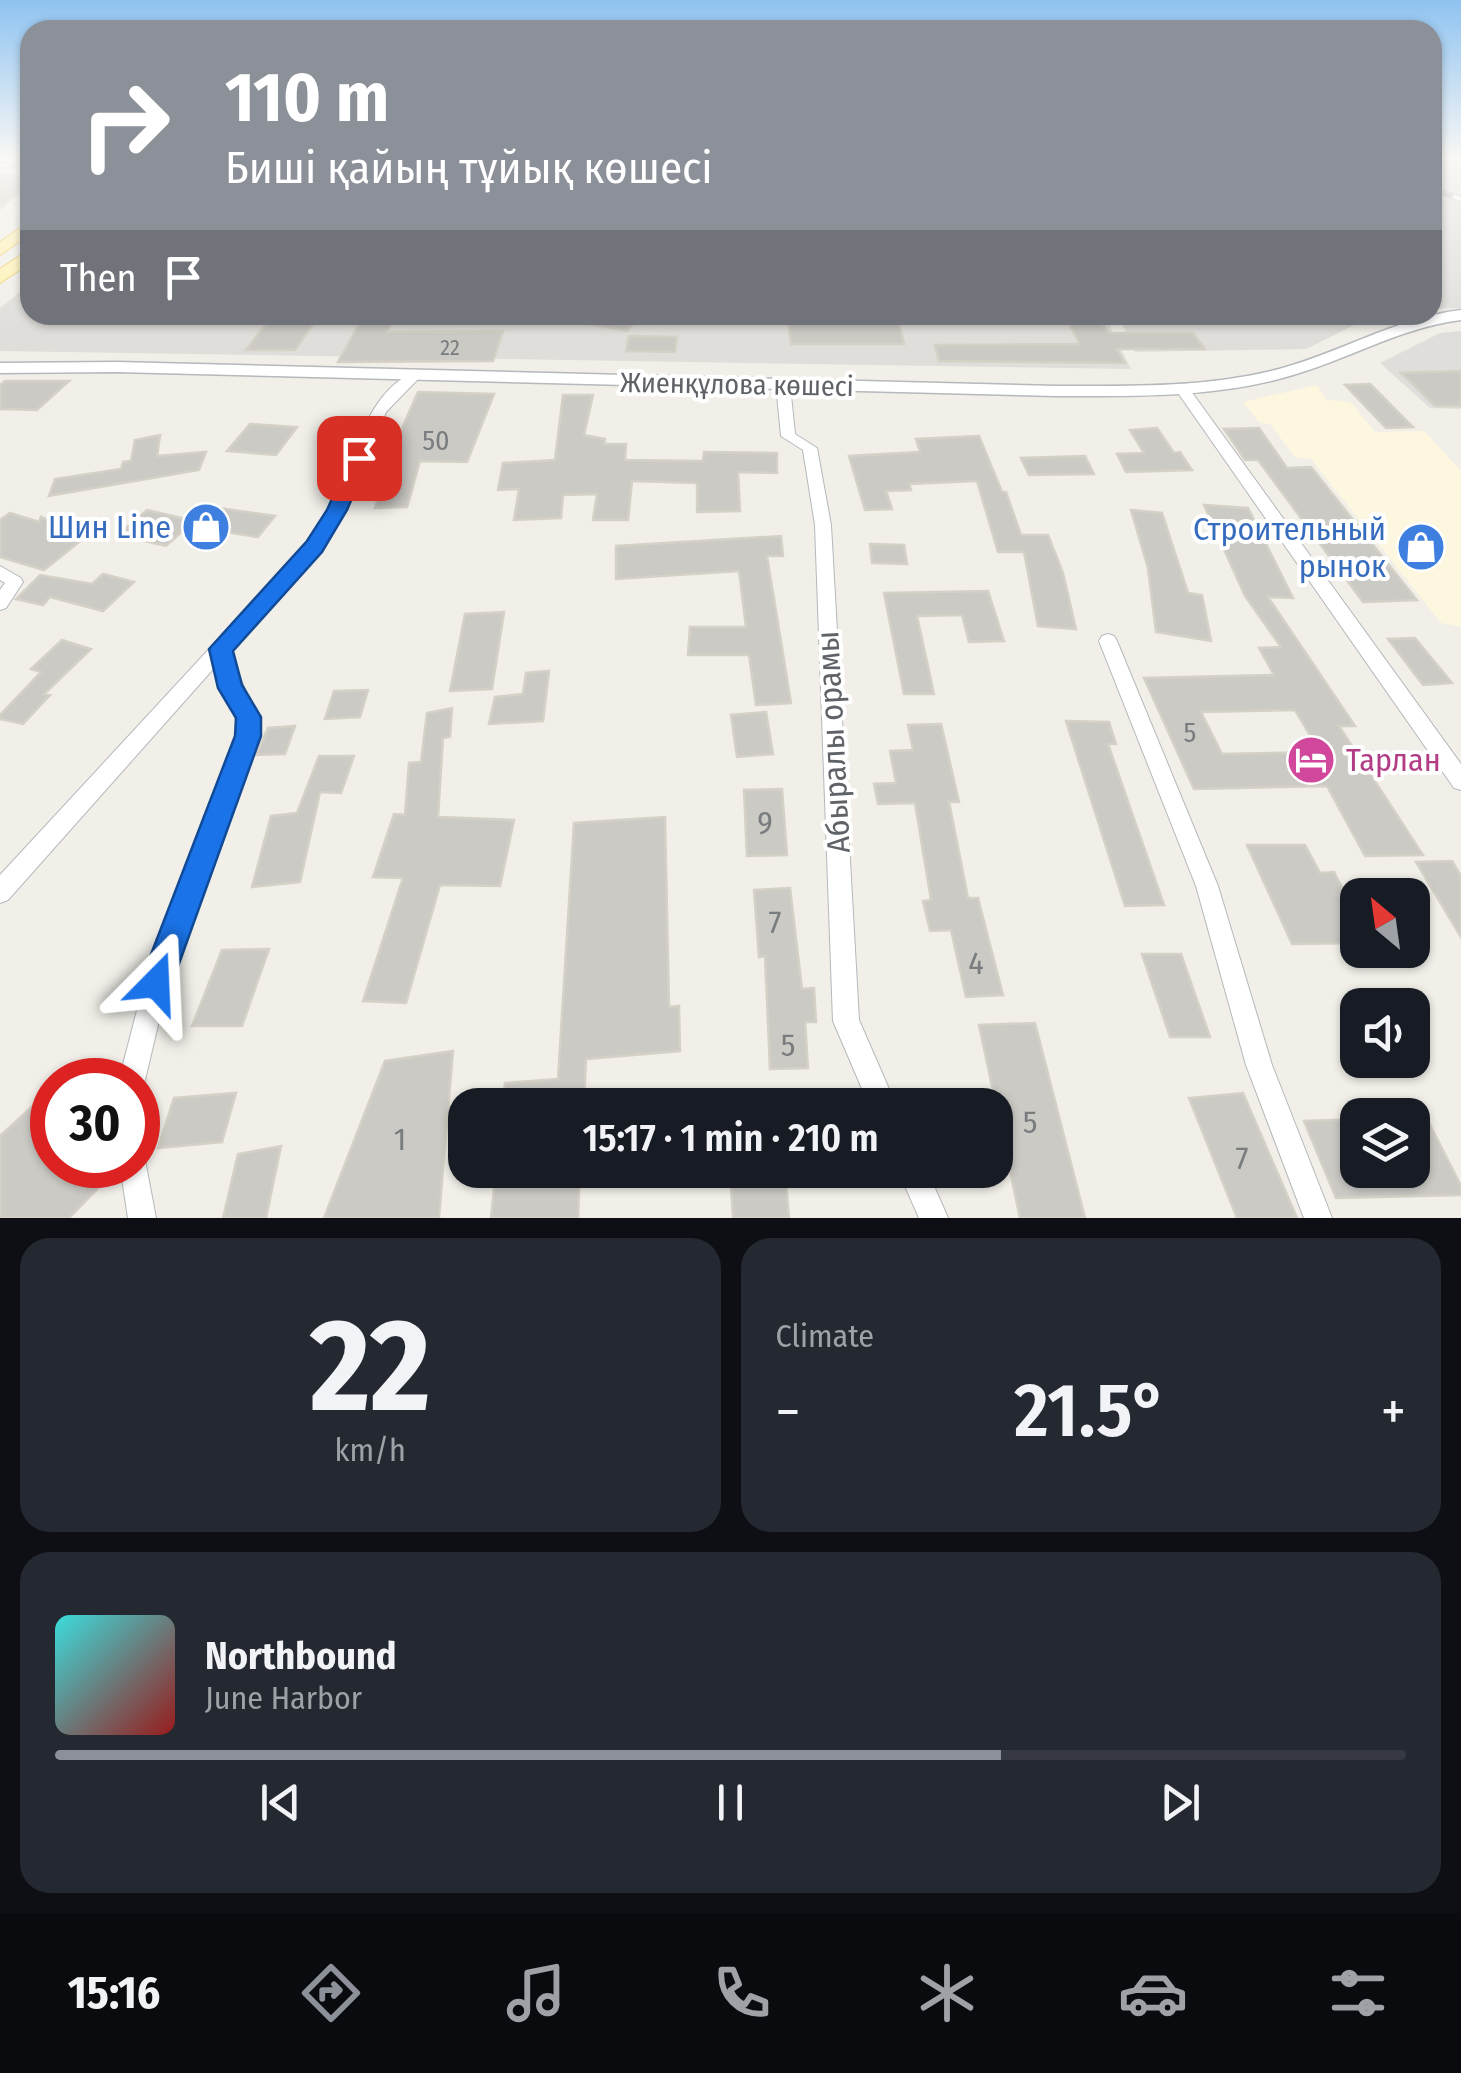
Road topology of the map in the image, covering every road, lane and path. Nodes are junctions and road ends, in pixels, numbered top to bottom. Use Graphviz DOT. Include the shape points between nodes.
graph roads {
  1 [pos="20,234"];
  2 [pos="0,250"];
  3 [pos="20,262"];
  4 [pos="0,278"];
  5 [pos="1402,325"];
  6 [pos="0,368"];
  7 [pos="414,376"];
  8 [pos="782,385"];
  9 [pos="1183,390"];
  10 [pos="0,572"];
  11 [pos="0,603"];
  12 [pos="1108,641"];
  13 [pos="220,649"];
  14 [pos="1461,782"];
  15 [pos="0,892"];
  16 [pos="137,1058"];
  17 [pos="875,1088"];
  18 [pos="137,1188"];
  19 [pos="920,1188"];
  20 [pos="142,1218"];
  21 [pos="934,1218"];
  22 [pos="1318,1218"];
  1 -- 2 [label="main road"];
  3 -- 4 [label="main road"];
  5 -- 9 [label="street, Жиенқұлова көшесі" via="1279,374"];
  6 -- 7 [label="street, Жиенқұлова көшесі"];
  7 -- 8 [label="street, Жиенқұлова көшесі"];
  7 -- 13 [label="street" via="390,393 371,423 337,510 314,546"];
  8 -- 9 [label="street, Жиенқұлова көшесі"];
  8 -- 17 [label="street, Абыралы орамы" via="788,436 810,448 824,525 846,1022"];
  9 -- 14 [label="street"];
  10 -- 11 [label="street" via="15,582"];
  12 -- 22 [label="street" via="1207,886 1259,1065"];
  13 -- 15 [label="street"];
  13 -- 16 [label="street" via="230,688 248,717 248,736 156,983"];
  18 -- 20 [label="street"];
  19 -- 21 [label="street"];
}
